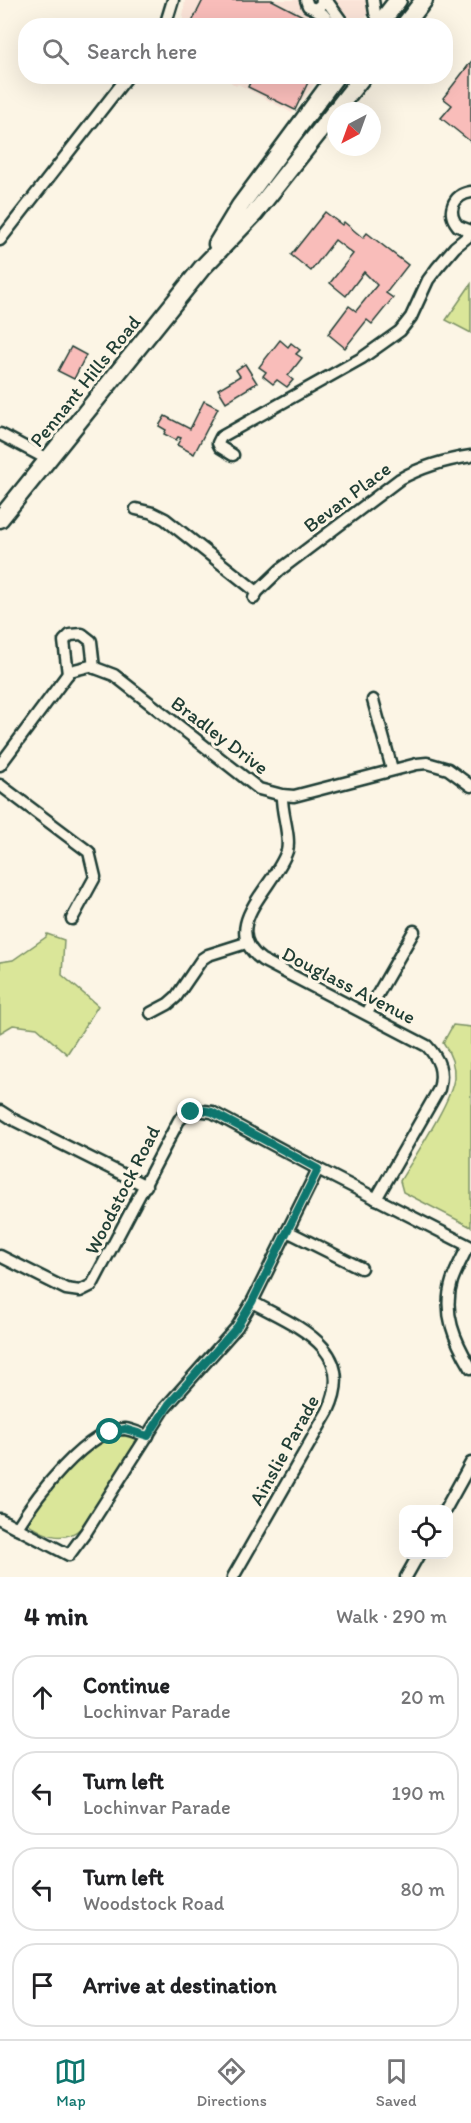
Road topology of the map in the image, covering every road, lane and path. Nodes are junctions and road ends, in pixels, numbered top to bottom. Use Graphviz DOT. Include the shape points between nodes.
graph roads {
  1 [pos="173,0"];
  2 [pos="373,0"];
  3 [pos="398,0"];
  4 [pos="424,0"];
  5 [pos="314,3"];
  6 [pos="299,13"];
  7 [pos="167,18"];
  8 [pos="326,18"];
  9 [pos="339,18"];
  10 [pos="377,18"];
  11 [pos="384,18"];
  12 [pos="410,18"];
  13 [pos="122,84"];
  14 [pos="330,84"];
  15 [pos="357,84"];
  16 [pos="471,192"];
  17 [pos="471,232"];
  18 [pos="0,240"];
  19 [pos="202,268"];
  20 [pos="0,434"];
  21 [pos="233,455"];
  22 [pos="471,456"];
  23 [pos="49,460"];
  24 [pos="136,509"];
  25 [pos="0,519"];
  26 [pos="94,668"];
  27 [pos="68,674"];
  28 [pos="373,700"];
  29 [pos="0,765"];
  30 [pos="392,769"];
  31 [pos="0,785"];
  32 [pos="471,786"];
  33 [pos="282,795"];
  34 [pos="72,919"];
  35 [pos="414,931"];
  36 [pos="246,943"];
  37 [pos="151,1013"];
  38 [pos="367,1013"];
  39 [pos="0,1111"];
  40 [pos="318,1169"];
  41 [pos="146,1186"];
  42 [pos="376,1199"];
  43 [pos="287,1231"];
  44 [pos="470,1246"];
  45 [pos="0,1256"];
  46 [pos="361,1268"];
  47 [pos="252,1302"];
  48 [pos="471,1368"];
  49 [pos="148,1436"];
  50 [pos="471,1463"];
  51 [pos="447,1505"];
  52 [pos="0,1519"];
  53 [pos="17,1528"];
  54 [pos="416,1559"];
  55 [pos="233,1577"];
  56 [pos="406,1577"];
  1 -- 7 [label="street"];
  2 -- 10 [label="street"];
  3 -- 11 [label="highway"];
  4 -- 12 [label="highway"];
  5 -- 6 [label="street"];
  5 -- 8 [label="street"];
  5 -- 9 [label="street" via="329,4"];
  13 -- 18 [label="street"];
  14 -- 19 [label="highway, Pennant Hills Road" via="240,206"];
  15 -- 19 [label="highway, Pennant Hills Road" via="254,214"];
  16 -- 17 [label="street" via="457,198 452,215 458,226"];
  17 -- 21 [label="street" via="428,280 400,331 362,358 221,437 220,447"];
  19 -- 23 [label="highway, Pennant Hills Road"];
  20 -- 23 [label="street"];
  22 -- 24 [label="street, Bevan Place" via="419,468 400,479 281,569 256,595 165,519"];
  23 -- 25 [label="highway, Pennant Hills Road"];
  26 -- 27 [label="street"];
  26 -- 27 [label="street" via="91,641 82,634 70,635 64,641"];
  26 -- 33 [label="street, Bradley Drive" via="114,675 259,789"];
  27 -- 29 [label="street"];
  28 -- 30 [label="street"];
  30 -- 32 [label="street, Bradley Drive" via="427,763 448,770"];
  30 -- 33 [label="street, Bradley Drive" via="294,796"];
  31 -- 34 [label="street" via="89,852 96,877"];
  33 -- 36 [label="street" via="288,848 248,916"];
  35 -- 38 [label="street"];
  36 -- 37 [label="street" via="202,959 176,997"];
  36 -- 38 [label="street, Douglass Avenue" via="262,960"];
  38 -- 42 [label="street, Douglass Avenue" via="427,1046 436,1055 442,1073 439,1089"];
  39 -- 41 [label="street"];
  40 -- 41 [label="street, Woodstock Road" via="212,1112 195,1110 179,1120"];
  40 -- 42 [label="street, Woodstock Road"];
  40 -- 43 [label="street"];
  41 -- 45 [label="street, Woodstock Road" via="92,1286 75,1292"];
  42 -- 44 [label="street, Woodstock Road"];
  43 -- 46 [label="street"];
  43 -- 47 [label="street"];
  44 -- 48 [label="street" via="452,1281 449,1310 456,1342"];
  47 -- 49 [label="street" via="235,1330 169,1404"];
  47 -- 55 [label="street, Ainslie Parade" via="314,1337 332,1361 336,1383 328,1411"];
  49 -- 53 [label="street" via="125,1429 96,1439 46,1485"];
  49 -- 53 [label="street" via="69,1555"];
  50 -- 51 [label="street"];
  52 -- 53 [label="street"];
  54 -- 56 [label="street"];
}
